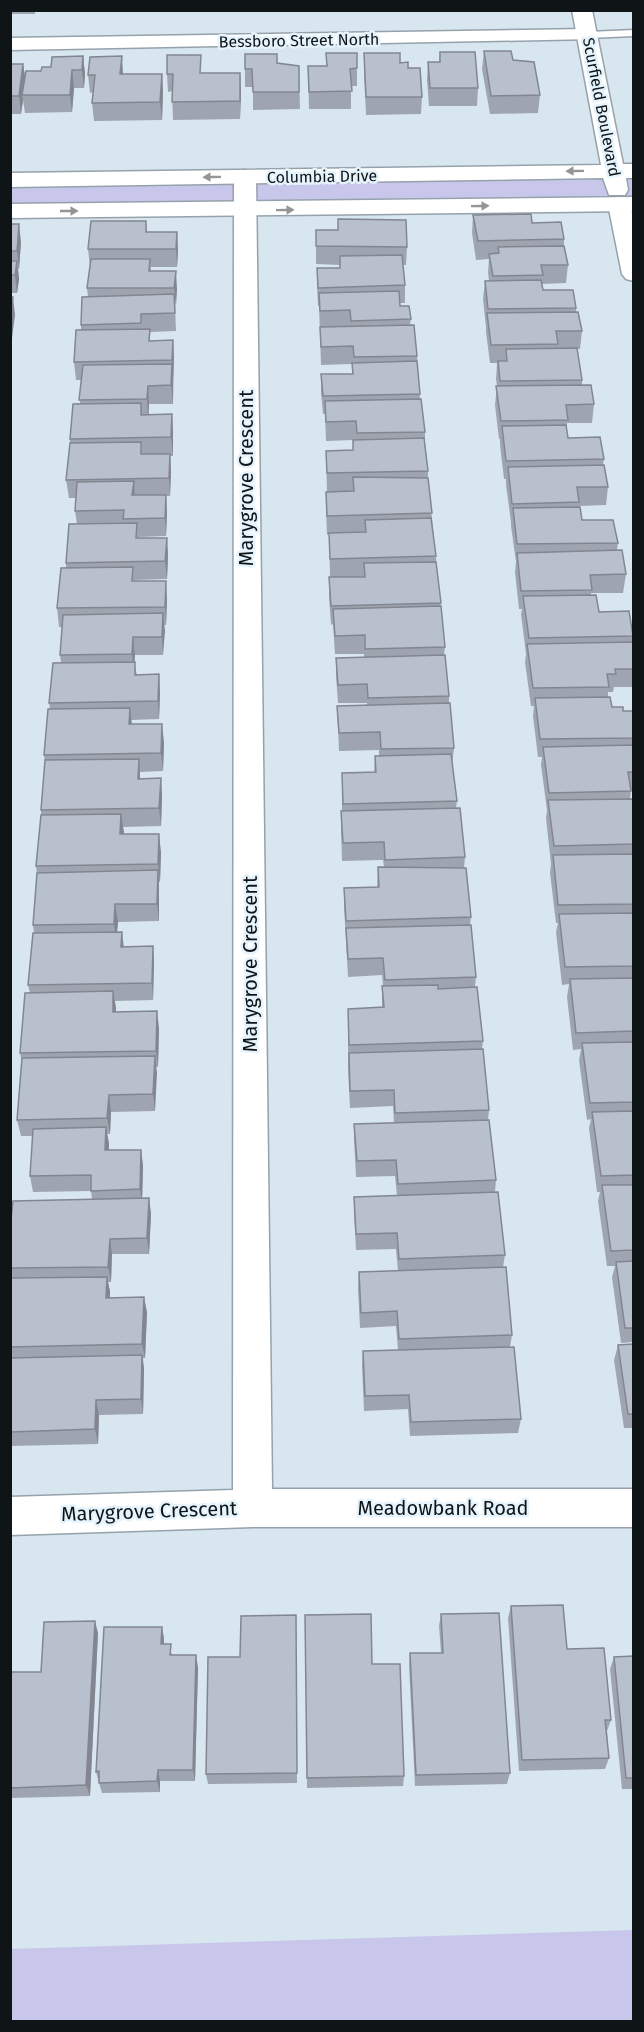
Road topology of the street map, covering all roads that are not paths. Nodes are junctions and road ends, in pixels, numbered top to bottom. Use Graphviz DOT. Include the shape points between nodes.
graph roads {
  1 [pos="582,10"];
  2 [pos="633,33"];
  3 [pos="588,35"];
  4 [pos="10,44"];
  5 [pos="624,171"];
  6 [pos="245,177"];
  7 [pos="10,180"];
  8 [pos="626,204"];
  9 [pos="245,210"];
  10 [pos="10,211"];
  11 [pos="633,274"];
  12 [pos="253,1508"];
  13 [pos="633,1508"];
  14 [pos="10,1516"];
  1 -- 3 [label="street, Scurfield Boulevard"];
  2 -- 3 [label="lane"];
  3 -- 4 [label="street, Bessboro Street North"];
  3 -- 5 [label="street, Scurfield Boulevard" via="607,143"];
  5 -- 6 [label="street, Columbia Drive, one-way"];
  5 -- 8 [label="street, Scurfield Boulevard"];
  6 -- 7 [label="street, Columbia Drive, one-way"];
  6 -- 9 [label="street, Marygrove Crescent"];
  9 -- 8 [label="street, Columbia Drive, one-way"];
  8 -- 11 [label="street"];
  10 -- 9 [label="street, Columbia Drive, one-way"];
  9 -- 12 [label="street, Marygrove Crescent"];
  12 -- 13 [label="street, Meadowbank Road"];
  12 -- 14 [label="street, Marygrove Crescent"];
}
